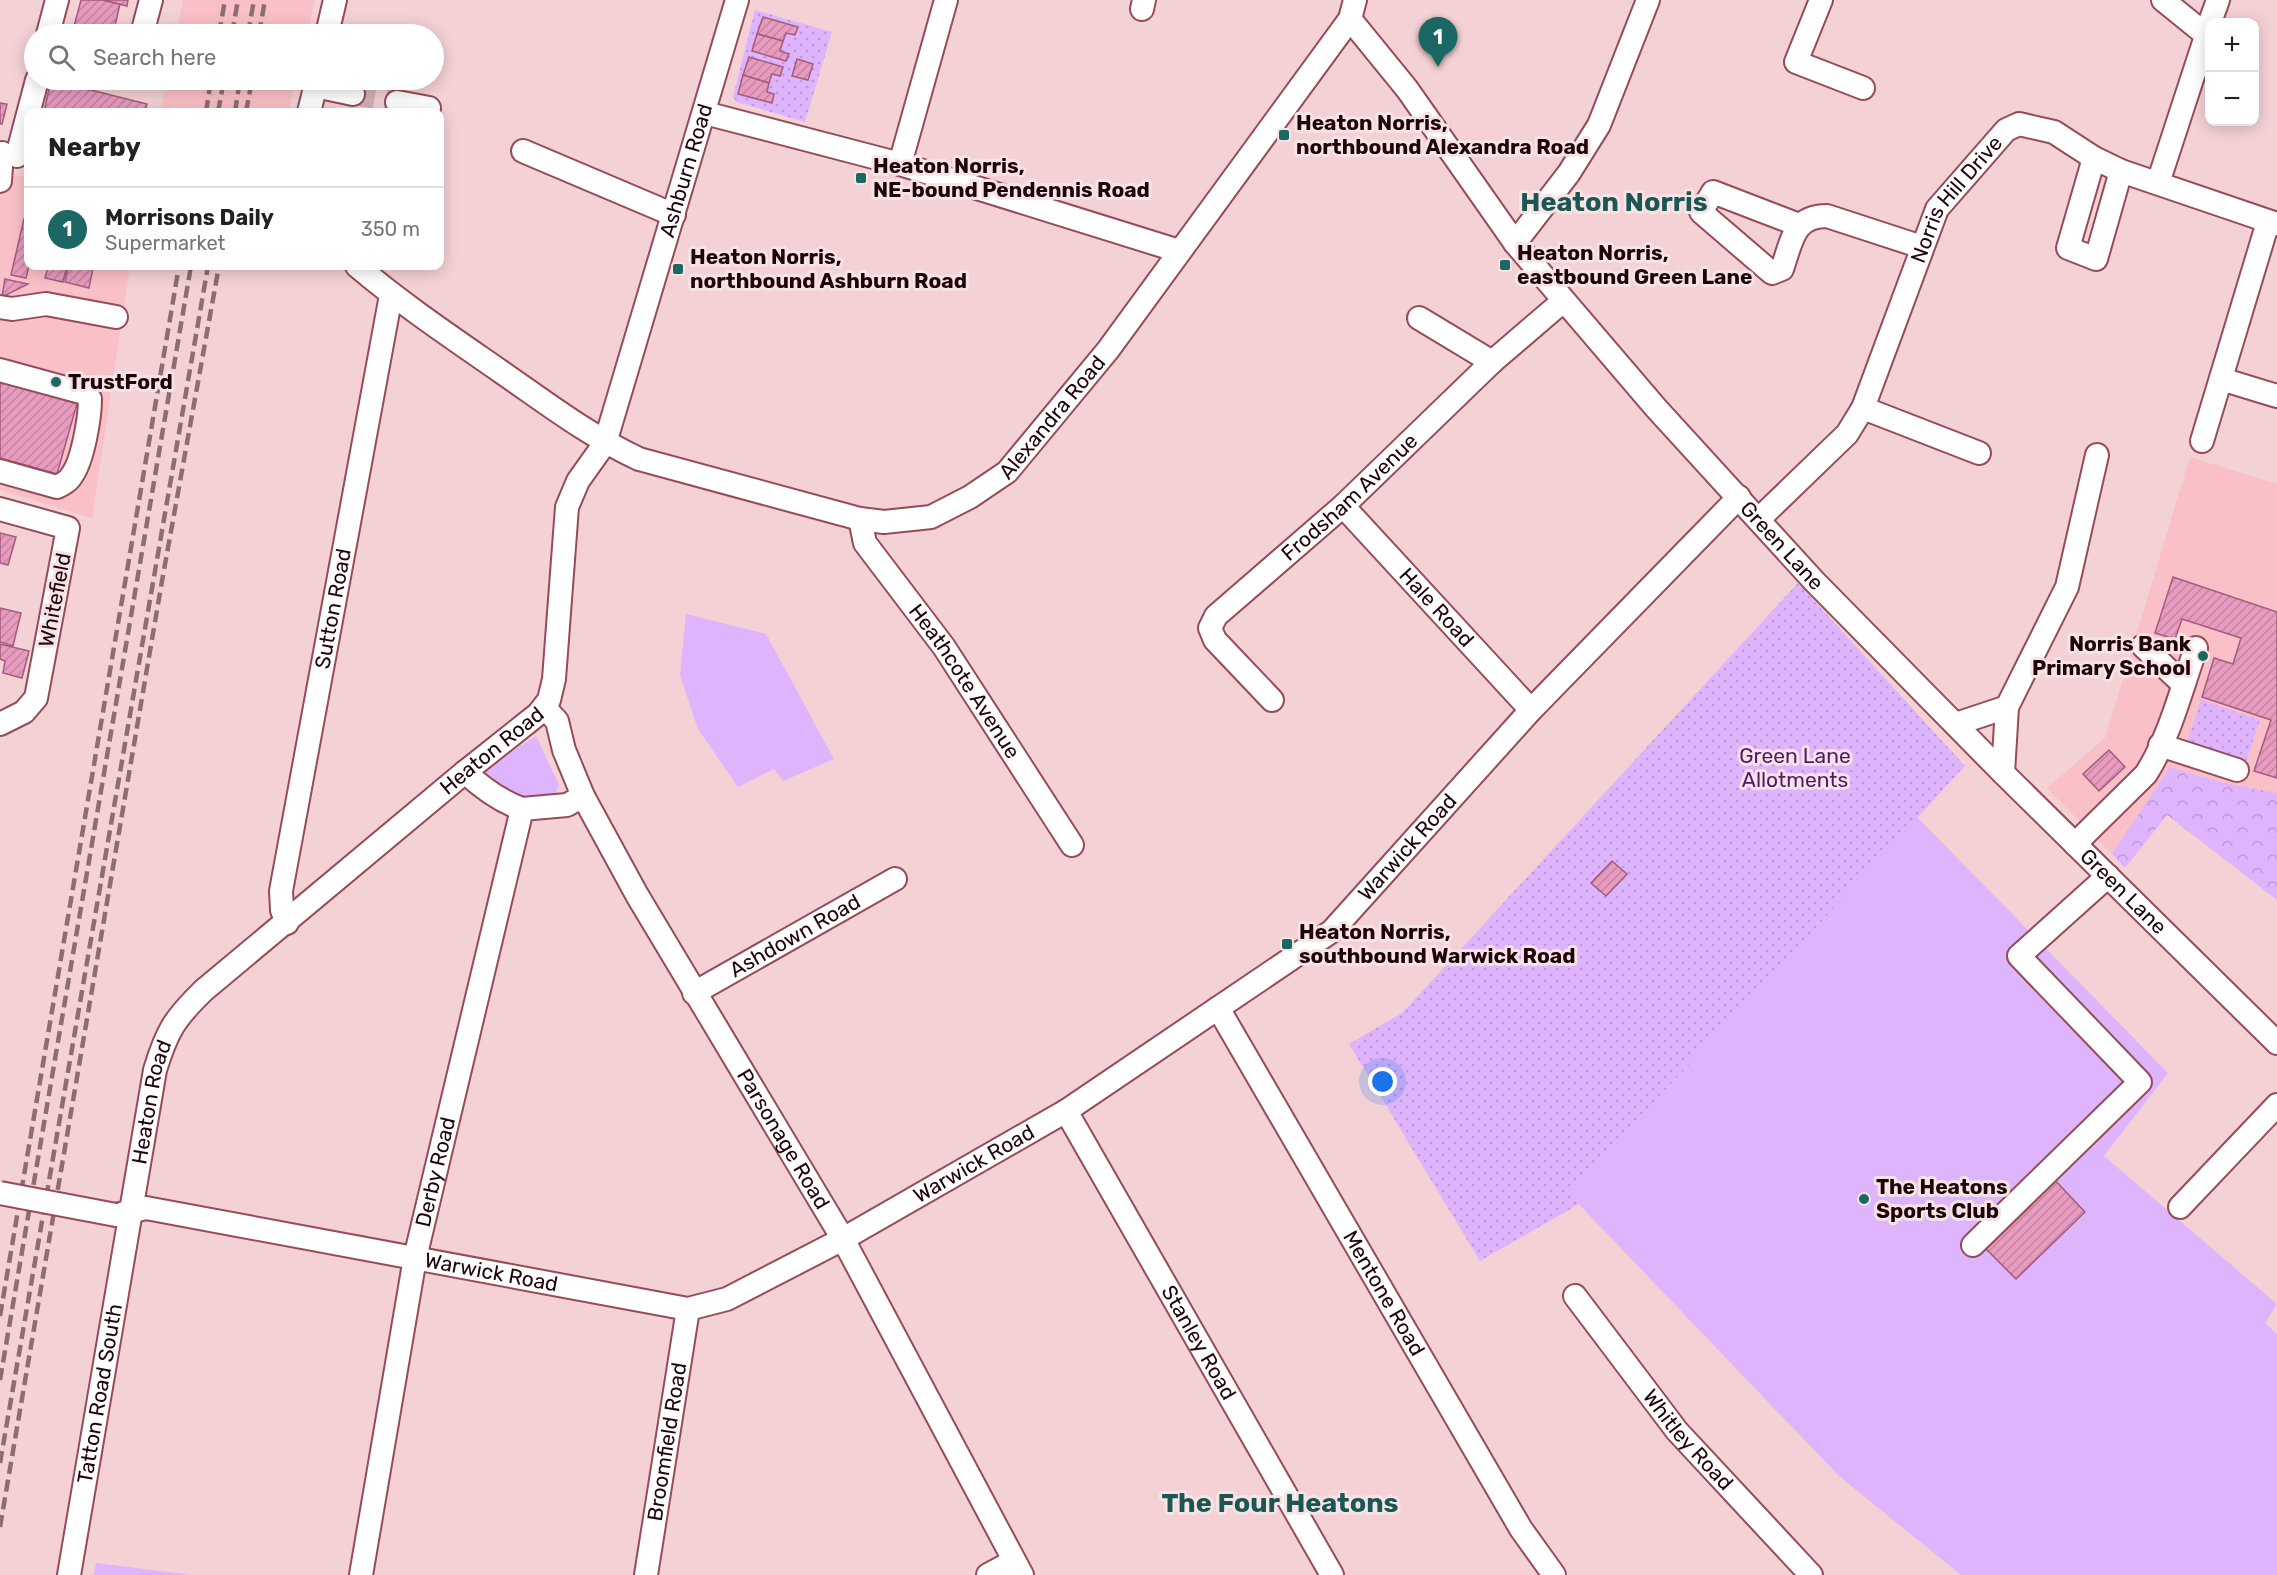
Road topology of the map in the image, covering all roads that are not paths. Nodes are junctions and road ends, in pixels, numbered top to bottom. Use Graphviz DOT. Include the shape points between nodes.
graph roads {
  1 [pos="57,0"];
  2 [pos="151,0"];
  3 [pos="335,0"];
  4 [pos="737,0"];
  5 [pos="946,0"];
  6 [pos="1648,0"];
  7 [pos="1821,0"];
  8 [pos="2163,0"];
  9 [pos="2218,0"];
  10 [pos="1353,9"];
  11 [pos="2211,18"];
  12 [pos="51,24"];
  13 [pos="145,24"];
  14 [pos="329,24"];
  15 [pos="2205,25"];
  16 [pos="2205,36"];
  17 [pos="1863,88"];
  18 [pos="34,90"];
  19 [pos="314,90"];
  20 [pos="340,90"];
  21 [pos="353,94"];
  22 [pos="397,102"];
  23 [pos="28,108"];
  24 [pos="310,108"];
  25 [pos="429,108"];
  26 [pos="705,113"];
  27 [pos="24,119"];
  28 [pos="523,151"];
  29 [pos="12,155"];
  30 [pos="2094,158"];
  31 [pos="900,164"];
  32 [pos="2121,171"];
  33 [pos="0,181"];
  34 [pos="2158,183"];
  35 [pos="674,215"];
  36 [pos="2273,223"];
  37 [pos="1799,225"];
  38 [pos="1515,243"];
  39 [pos="1922,248"];
  40 [pos="1179,251"];
  41 [pos="362,270"];
  42 [pos="392,295"];
  43 [pos="1562,302"];
  44 [pos="0,306"];
  45 [pos="116,317"];
  46 [pos="1419,318"];
  47 [pos="1492,362"];
  48 [pos="0,370"];
  49 [pos="2222,379"];
  50 [pos="2277,396"];
  51 [pos="1863,408"];
  52 [pos="2202,441"];
  53 [pos="605,443"];
  54 [pos="1979,453"];
  55 [pos="2097,454"];
  56 [pos="0,471"];
  57 [pos="1739,497"];
  58 [pos="1343,506"];
  59 [pos="0,509"];
  60 [pos="1760,518"];
  61 [pos="860,519"];
  62 [pos="2143,646"];
  63 [pos="2196,648"];
  64 [pos="2183,684"];
  65 [pos="1272,700"];
  66 [pos="544,707"];
  67 [pos="2007,707"];
  68 [pos="1531,710"];
  69 [pos="0,723"];
  70 [pos="1956,724"];
  71 [pos="2160,745"];
  72 [pos="2237,770"];
  73 [pos="465,772"];
  74 [pos="2003,773"];
  75 [pos="583,796"];
  76 [pos="522,809"];
  77 [pos="2075,844"];
  78 [pos="1072,845"];
  79 [pos="2108,876"];
  80 [pos="895,879"];
  81 [pos="287,923"];
  82 [pos="694,993"];
  83 [pos="1218,1008"];
  84 [pos="2274,1036"];
  85 [pos="2277,1105"];
  86 [pos="1066,1111"];
  87 [pos="0,1193"];
  88 [pos="2180,1207"];
  89 [pos="124,1214"];
  90 [pos="843,1239"];
  91 [pos="1973,1245"];
  92 [pos="415,1258"];
  93 [pos="1575,1296"];
  94 [pos="688,1309"];
  95 [pos="1018,1568"];
  96 [pos="69,1575"];
  97 [pos="361,1575"];
  98 [pos="646,1575"];
  99 [pos="988,1575"];
  100 [pos="1332,1575"];
  101 [pos="1554,1575"];
  102 [pos="1811,1575"];
  1 -- 12 [label="street"];
  2 -- 13 [label="street"];
  3 -- 14 [label="street"];
  4 -- 26 [label="street, Ashburn Road"];
  5 -- 31 [label="street"];
  6 -- 38 [label="street" via="1599,125 1569,173"];
  7 -- 17 [label="street" via="1796,62"];
  8 -- 15 [label="street"];
  9 -- 11 [label="street"];
  10 -- 38 [label="street, Green Lane"];
  10 -- 40 [label="street, Alexandra Road"];
  16 -- 34 [label="street"];
  18 -- 23 [label="street"];
  19 -- 24 [label="street"];
  20 -- 21 [label="street"];
  22 -- 25 [label="street"];
  26 -- 31 [label="street"];
  26 -- 35 [label="street, Ashburn Road"];
  27 -- 29 [label="street"];
  28 -- 35 [label="street"];
  29 -- 33 [label="street"];
  30 -- 32 [label="street, Norris Hill Drive"];
  30 -- 32 [label="street" via="2068,248 2096,259"];
  30 -- 39 [label="street, Norris Hill Drive" via="2054,132 2036,126 2019,124 2006,130 1937,209"];
  31 -- 40 [label="street"];
  32 -- 34 [label="street, Norris Hill Drive"];
  34 -- 36 [label="street, Norris Hill Drive"];
  35 -- 53 [label="street, Ashburn Road"];
  36 -- 49 [label="street"];
  37 -- 39 [label="street" via="1811,216 1827,216"];
  38 -- 43 [label="street, Green Lane"];
  39 -- 51 [label="street, Norris Hill Drive"];
  40 -- 61 [label="street, Alexandra Road" via="1108,350 1007,472 931,517 884,522"];
  41 -- 42 [label="street"];
  42 -- 53 [label="street"];
  42 -- 81 [label="street, Sutton Road" via="281,891"];
  43 -- 47 [label="street, Frodsham Avenue"];
  43 -- 57 [label="street, Green Lane"];
  44 -- 45 [label="street" via="12,309 46,304"];
  46 -- 47 [label="street"];
  47 -- 58 [label="street, Frodsham Avenue"];
  48 -- 56 [label="street" via="84,393 90,399 76,468 64,483 57,487"];
  49 -- 50 [label="street"];
  49 -- 52 [label="street"];
  51 -- 54 [label="street"];
  51 -- 60 [label="street, Norris Hill Drive" via="1847,434"];
  53 -- 61 [label="street, Alexandra Road" via="639,459"];
  53 -- 66 [label="street, Heaton Road" via="569,500 554,679"];
  55 -- 67 [label="street" via="2067,587"];
  57 -- 60 [label="street, Green Lane"];
  57 -- 68 [label="street, Warwick Road"];
  58 -- 65 [label="street, Frodsham Avenue" via="1216,616 1210,628 1215,640"];
  58 -- 68 [label="street, Hale Road"];
  59 -- 69 [label="street, Whitefield" via="68,528 36,698 24,712"];
  60 -- 70 [label="street, Green Lane" via="1814,581"];
  61 -- 78 [label="street, Heathcote Avenue" via="865,543 944,647"];
  62 -- 64 [label="street"];
  63 -- 64 [label="street"];
  64 -- 71 [label="street"];
  66 -- 73 [label="street, Heaton Road"];
  66 -- 75 [label="street, Parsonage Road" via="557,721"];
  67 -- 70 [label="street"];
  67 -- 74 [label="street"];
  68 -- 83 [label="street, Warwick Road" via="1332,931"];
  70 -- 74 [label="street, Green Lane"];
  71 -- 72 [label="street"];
  71 -- 77 [label="street" via="2146,774"];
  73 -- 76 [label="street" via="497,798"];
  73 -- 81 [label="street, Heaton Road"];
  74 -- 77 [label="street, Green Lane"];
  75 -- 76 [label="street" via="567,805"];
  75 -- 82 [label="street, Parsonage Road"];
  76 -- 92 [label="street, Derby Road"];
  77 -- 79 [label="street, Green Lane"];
  79 -- 84 [label="street, Green Lane"];
  79 -- 91 [label="street" via="2019,956 2140,1082"];
  80 -- 82 [label="street, Ashdown Road"];
  81 -- 89 [label="street, Heaton Road" via="204,990 167,1032 154,1070"];
  82 -- 90 [label="street, Parsonage Road"];
  83 -- 86 [label="street, Warwick Road"];
  83 -- 101 [label="street, Mentone Road" via="1521,1529"];
  85 -- 88 [label="street"];
  86 -- 90 [label="street, Warwick Road"];
  86 -- 100 [label="street, Stanley Road"];
  87 -- 89 [label="street, Warwick Road, bridge"];
  89 -- 92 [label="street, Warwick Road" via="146,1208"];
  89 -- 96 [label="street, Tatton Road South"];
  90 -- 94 [label="street, Warwick Road" via="727,1299"];
  90 -- 95 [label="street, Parsonage Road"];
  92 -- 94 [label="street, Warwick Road"];
  92 -- 97 [label="street, Derby Road"];
  93 -- 102 [label="street, Whitley Road" via="1677,1431"];
  94 -- 98 [label="street, Broomfield Road"];
  95 -- 99 [label="street"];
}
